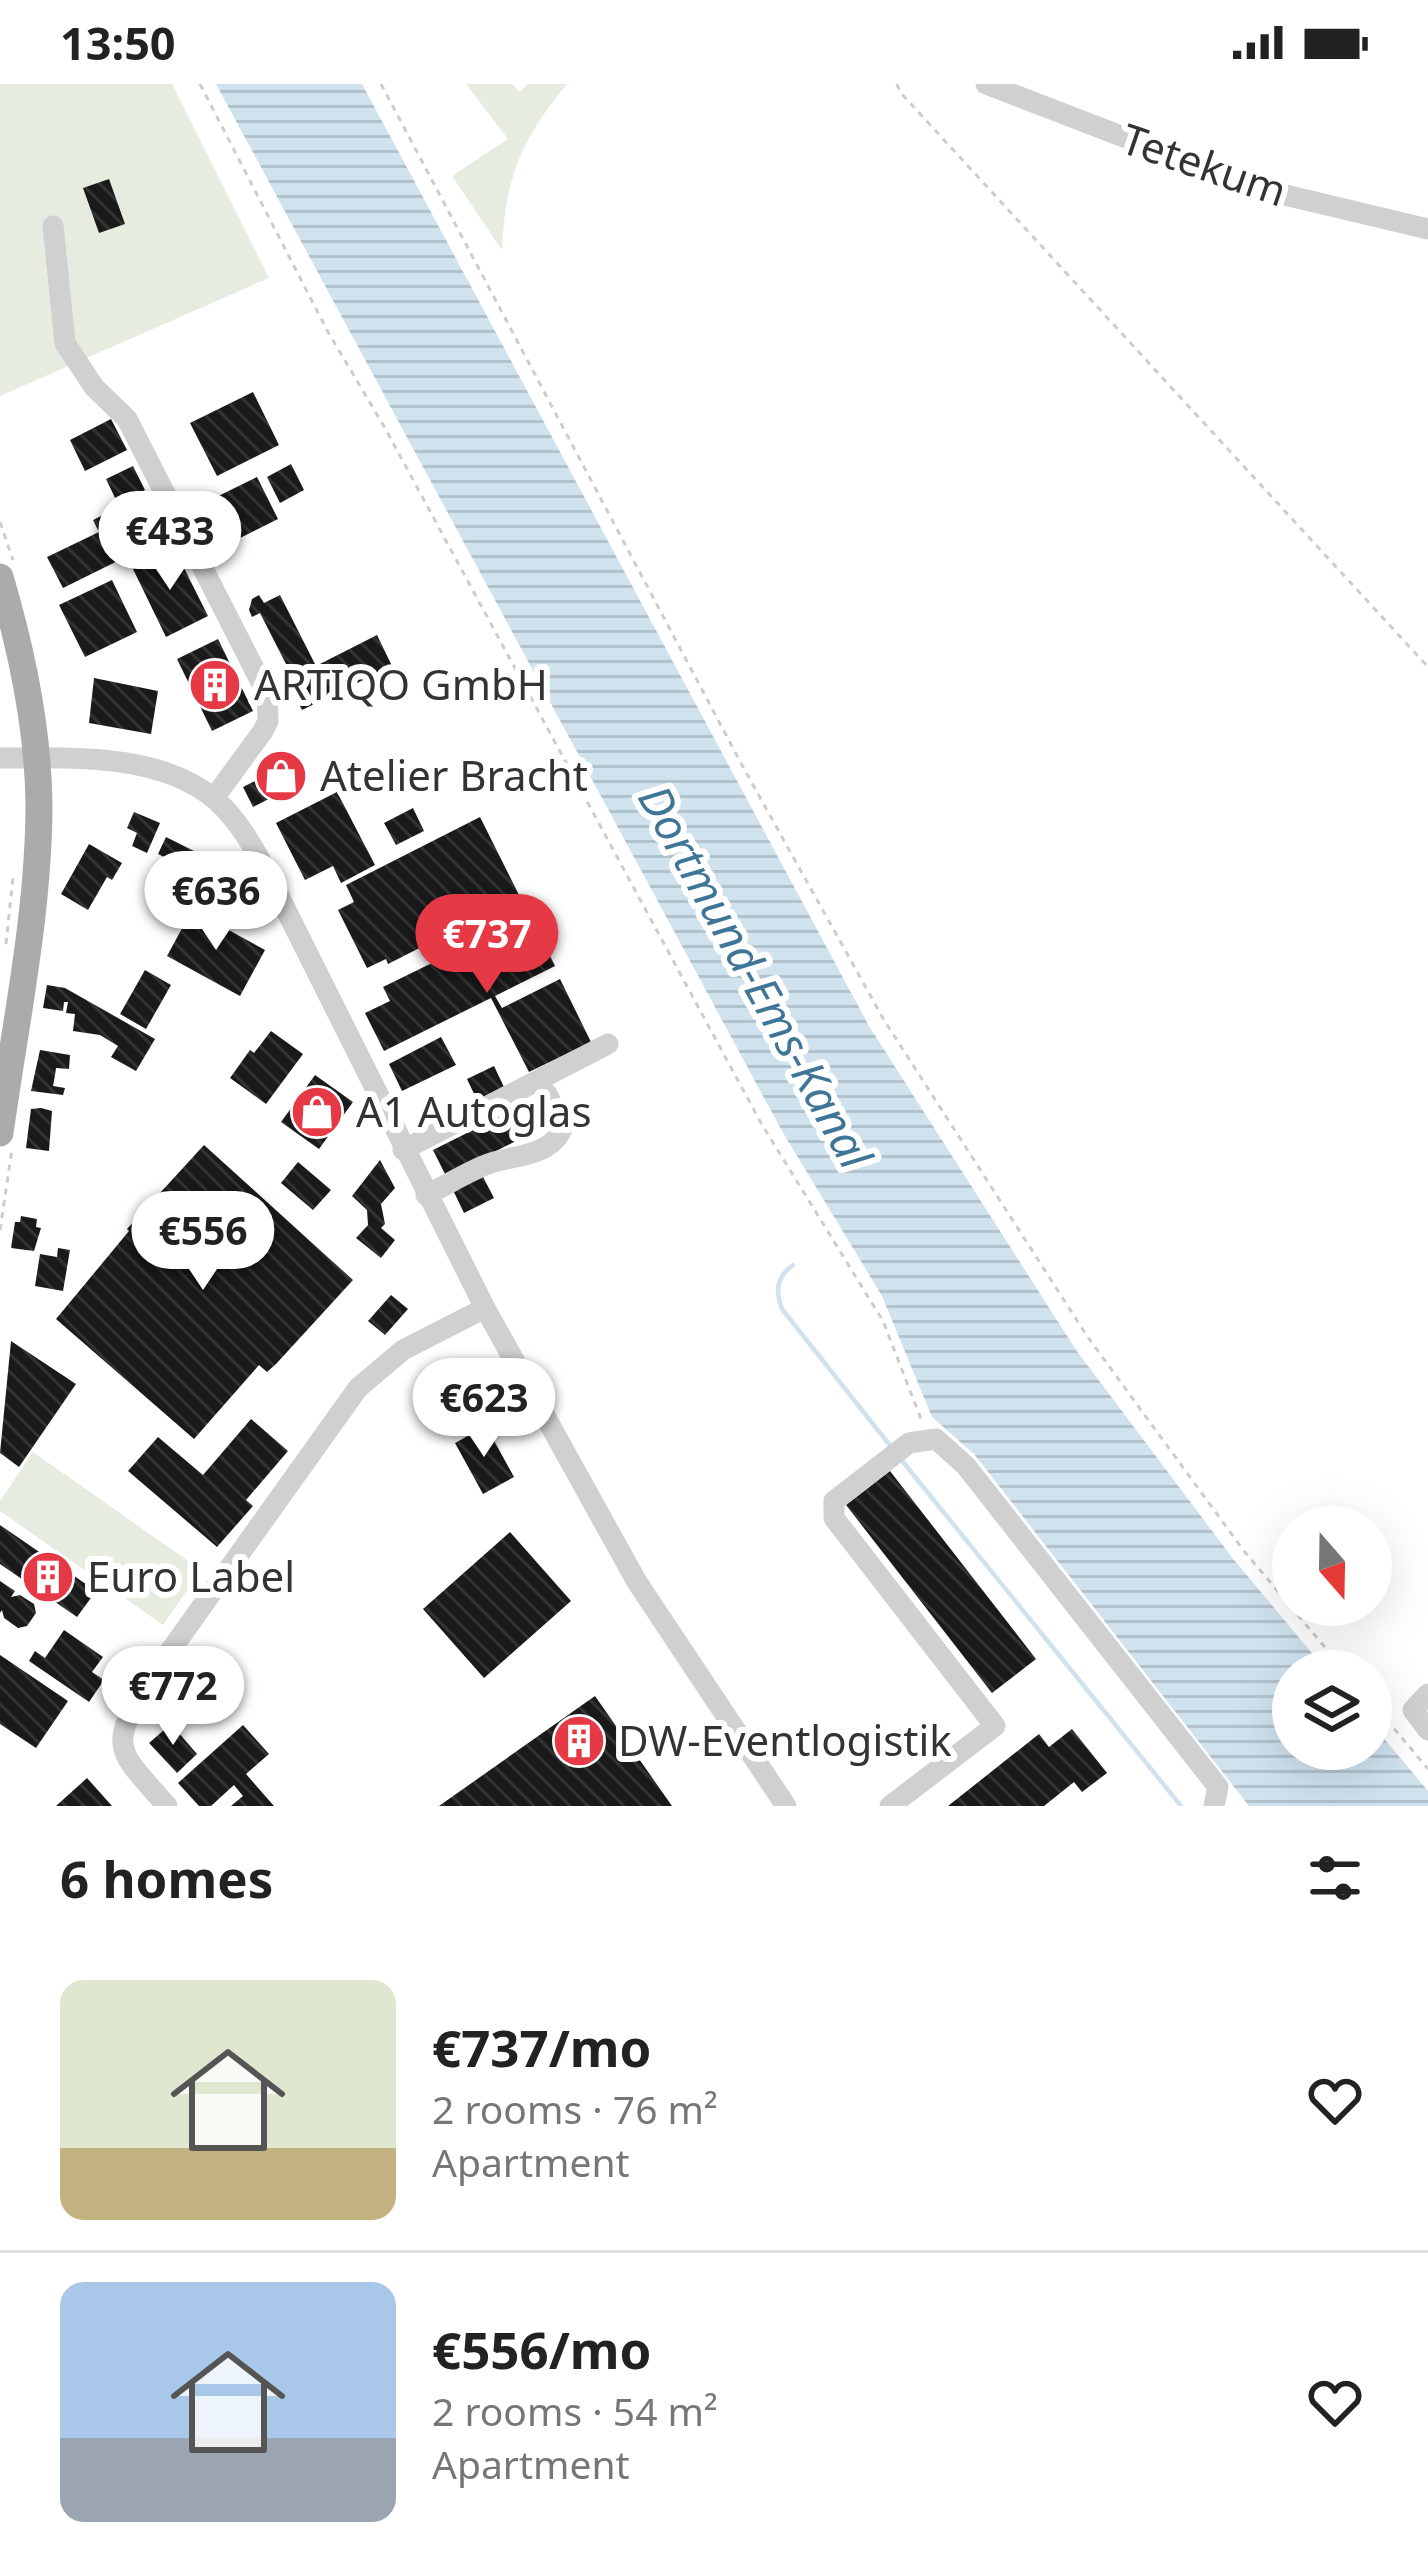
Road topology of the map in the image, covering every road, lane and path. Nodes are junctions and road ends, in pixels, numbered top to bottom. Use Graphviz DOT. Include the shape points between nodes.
graph roads {
  1 [pos="200,84"];
  2 [pos="381,84"];
  3 [pos="897,84"];
  4 [pos="986,84"];
  5 [pos="53,226"];
  6 [pos="1428,229"];
  7 [pos="0,577"];
  8 [pos="1428,667"];
  9 [pos="0,758"];
  10 [pos="37,758"];
  11 [pos="214,798"];
  12 [pos="608,1044"];
  13 [pos="547,1094"];
  14 [pos="0,1133"];
  15 [pos="404,1150"];
  16 [pos="426,1195"];
  17 [pos="485,1308"];
  18 [pos="921,1419"];
  19 [pos="1328,1650"];
  20 [pos="1428,1694"];
  21 [pos="1392,1726"];
  22 [pos="1428,1730"];
  23 [pos="1428,1768"];
  24 [pos="167,1806"];
  25 [pos="787,1806"];
  26 [pos="890,1806"];
  27 [pos="1214,1806"];
  1 -- 18 [label="path" via="760,1123 875,1307"];
  2 -- 19 [label="path" via="884,1021 1087,1336 1244,1551"];
  3 -- 8 [label="path"];
  4 -- 6 [label="street, Tetekum" via="1256,188"];
  5 -- 11 [label="street" via="65,344 127,419 267,694 263,731"];
  7 -- 10 [label="main road"];
  9 -- 10 [label="street"];
  10 -- 11 [label="street" via="153,769"];
  10 -- 14 [label="main road" via="36,856"];
  11 -- 15 [label="street" via="266,870"];
  12 -- 15 [label="street"];
  13 -- 16 [label="street" via="563,1126 559,1138"];
  15 -- 16 [label="street"];
  16 -- 17 [label="street"];
  17 -- 24 [label="street" via="403,1350 358,1388 148,1682 122,1725 122,1744"];
  17 -- 25 [label="street" via="637,1582"];
  20 -- 22 [label="street" via="1413,1710"];
  21 -- 23 [label="path"];
  26 -- 27 [label="street" via="995,1726 834,1518 834,1501 909,1443 936,1439 966,1466 1218,1787"];
}
